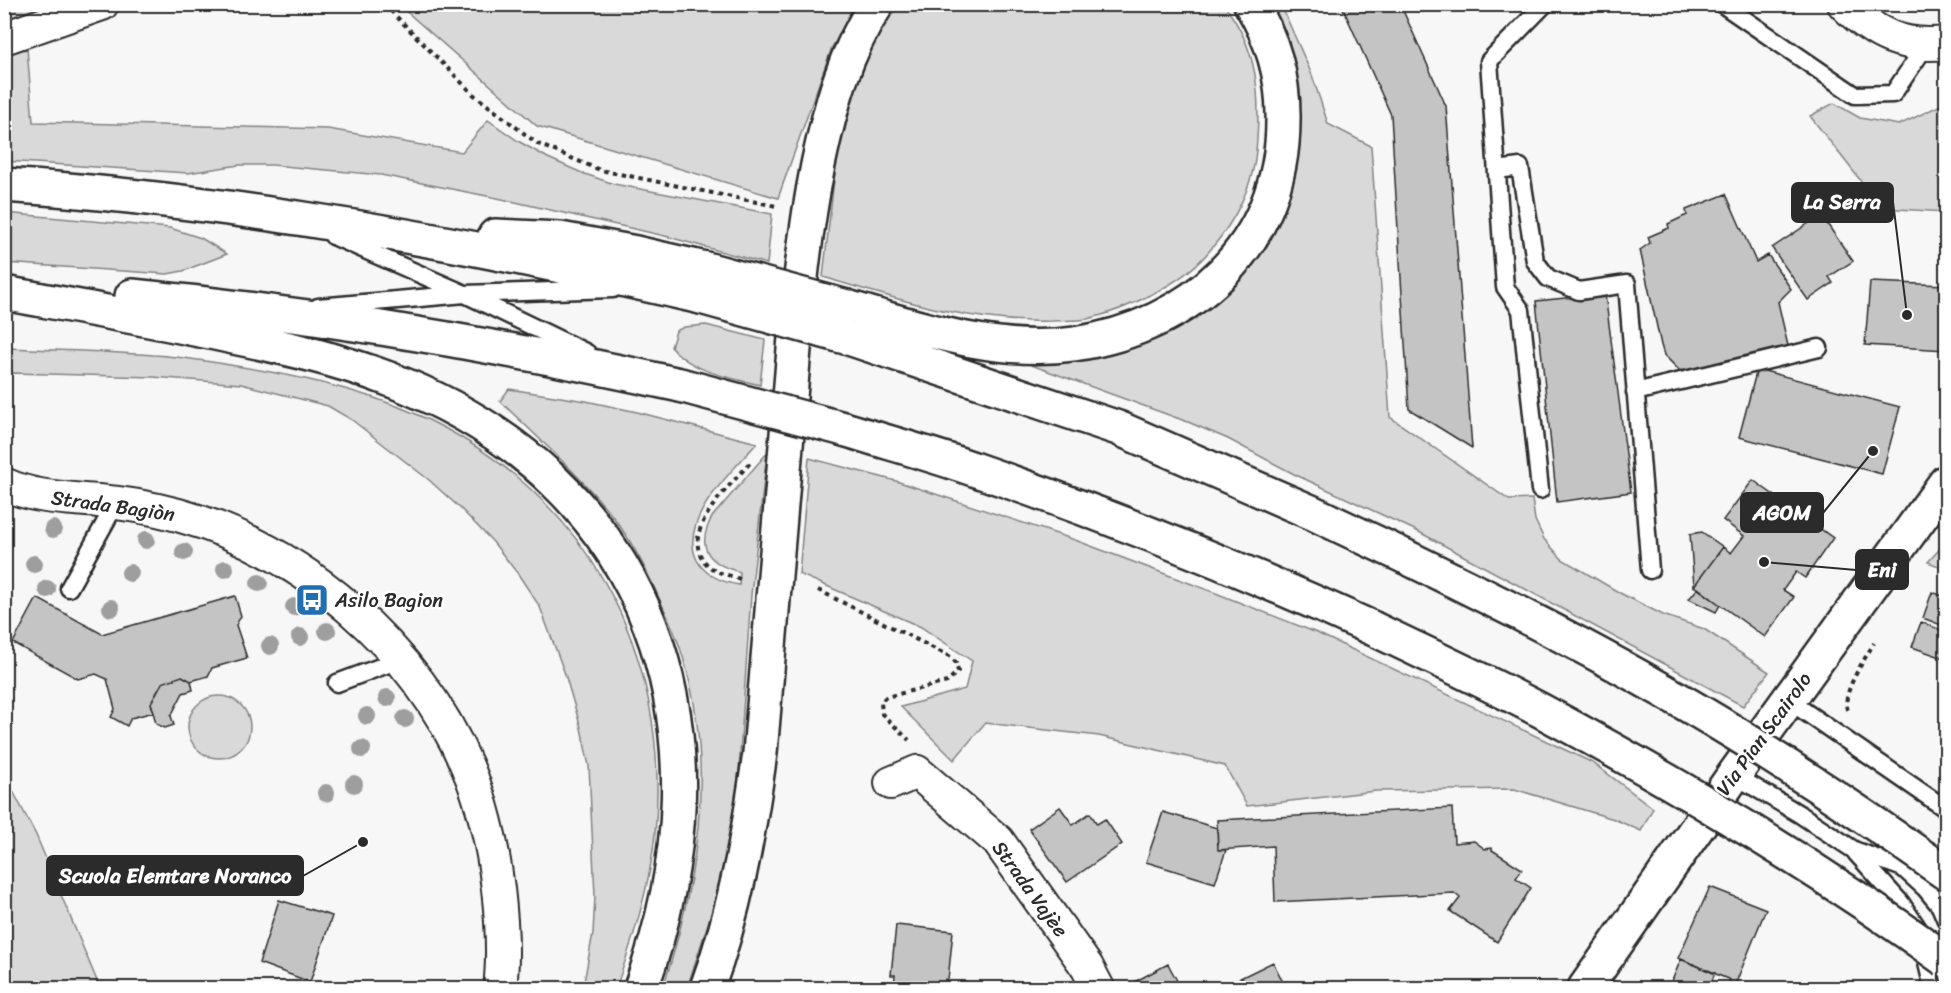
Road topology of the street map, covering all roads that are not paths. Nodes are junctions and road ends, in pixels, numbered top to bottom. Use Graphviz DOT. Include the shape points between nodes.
graph roads {
  1 [pos="102,4"];
  2 [pos="877,4"];
  3 [pos="1251,4"];
  4 [pos="1545,4"];
  5 [pos="1722,4"];
  6 [pos="1845,4"];
  7 [pos="4,38"];
  8 [pos="1936,44"];
  9 [pos="1497,170"];
  10 [pos="4,185"];
  11 [pos="252,212"];
  12 [pos="696,286"];
  13 [pos="4,287"];
  14 [pos="4,293"];
  15 [pos="465,294"];
  16 [pos="232,307"];
  17 [pos="848,323"];
  18 [pos="1819,348"];
  19 [pos="672,383"];
  20 [pos="1635,392"];
  21 [pos="1947,482"];
  22 [pos="4,484"];
  23 [pos="1540,490"];
  24 [pos="116,503"];
  25 [pos="1650,570"];
  26 [pos="69,588"];
  27 [pos="399,660"];
  28 [pos="337,683"];
  29 [pos="1788,700"];
  30 [pos="1734,775"];
  31 [pos="904,777"];
  32 [pos="1947,809"];
  33 [pos="1854,850"];
  34 [pos="1947,873"];
  35 [pos="1947,920"];
  36 [pos="1947,960"];
  37 [pos="500,988"];
  38 [pos="641,988"];
  39 [pos="706,988"];
  40 [pos="1098,988"];
  41 [pos="1585,988"];
  42 [pos="1933,988"];
  1 -- 7 [label="street"];
  2 -- 39 [label="main road" via="847,59 833,101 814,187 801,269 756,784 739,880"];
  3 -- 17 [label="main road" via="1272,46 1279,76 1283,102 1280,164 1274,191 1246,245 1196,297 1137,328 1072,344 1037,346"];
  4 -- 9 [label="lane" via="1489,61"];
  5 -- 8 [label="lane" via="1855,95 1893,94"];
  6 -- 8 [label="street" via="1860,20 1892,39"];
  9 -- 20 [label="lane" via="1520,167 1535,261 1548,278 1579,291 1626,284"];
  9 -- 23 [label="lane" via="1505,287 1521,310"];
  10 -- 11 [label="main road"];
  11 -- 12 [label="main road" via="380,231 560,239 636,253"];
  11 -- 15 [label="lane" via="308,226"];
  12 -- 15 [label="lane"];
  12 -- 17 [label="main road, bridge"];
  13 -- 16 [label="main road"];
  14 -- 38 [label="main road" via="271,345 336,360 390,379 477,421 515,447 577,506 628,576 664,663 673,703 680,790 677,833 672,877"];
  15 -- 16 [label="lane" via="294,309"];
  15 -- 19 [label="lane" via="570,346"];
  16 -- 19 [label="main road" via="466,341"];
  17 -- 34 [label="main road, bridge" via="1118,428 1406,556 1697,711"];
  18 -- 20 [label="lane"];
  19 -- 36 [label="main road, bridge" via="977,470 1141,529 1372,628 1538,709 1692,795 1842,888"];
  20 -- 25 [label="lane"];
  21 -- 29 [label="main road, Via Pian Scairolo"];
  22 -- 24 [label="street, Strada Bagiòn" via="39,495"];
  24 -- 26 [label="lane"];
  24 -- 27 [label="street, Strada Bagiòn" via="178,515 272,553 324,586 368,625"];
  27 -- 28 [label="lane"];
  27 -- 37 [label="street, Strada Bagiòn" via="456,741 481,805 501,908 504,943"];
  29 -- 30 [label="main road, Via Pian Scairolo"];
  29 -- 32 [label="lane"];
  30 -- 33 [label="lane"];
  30 -- 41 [label="main road, Via Pian Scairolo"];
  31 -- 40 [label="street, Strada Vajèe" via="998,841"];
  33 -- 35 [label="lane" via="1903,868 1925,888"];
  33 -- 42 [label="lane" via="1901,903 1919,930"];
}
